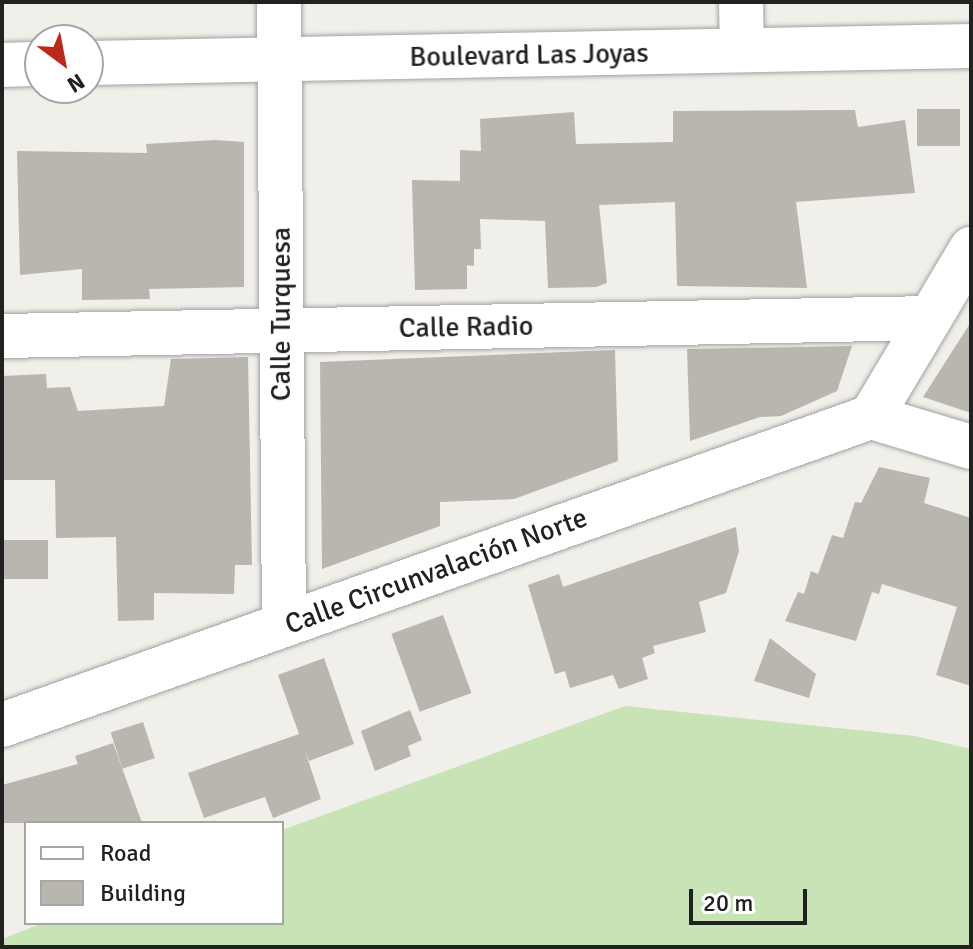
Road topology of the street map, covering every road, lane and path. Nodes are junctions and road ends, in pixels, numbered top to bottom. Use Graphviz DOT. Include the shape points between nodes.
graph roads {
  1 [pos="279,2"];
  2 [pos="741,2"];
  3 [pos="971,46"];
  4 [pos="742,50"];
  5 [pos="279,60"];
  6 [pos="104,63"];
  7 [pos="24,64"];
  8 [pos="2,65"];
  9 [pos="971,249"];
  10 [pos="930,318"];
  11 [pos="281,331"];
  12 [pos="2,336"];
  13 [pos="871,417"];
  14 [pos="971,447"];
  15 [pos="284,625"];
  16 [pos="2,725"];
  1 -- 5 [label="street, Calle Turquesa"];
  2 -- 4 [label="street"];
  3 -- 4 [label="street, Boulevard Las Joyas"];
  4 -- 5 [label="street, Boulevard Las Joyas"];
  5 -- 6 [label="street, Boulevard Las Joyas"];
  5 -- 11 [label="street, Calle Turquesa"];
  7 -- 8 [label="street"];
  9 -- 10 [label="street"];
  10 -- 11 [label="street, Calle Radio"];
  10 -- 13 [label="street"];
  11 -- 12 [label="street, Calle Radio"];
  11 -- 15 [label="street, Calle Turquesa"];
  13 -- 14 [label="street"];
  13 -- 15 [label="street, Calle Circunvalación Norte"];
  15 -- 16 [label="street, Calle Circunvalación Norte"];
}
